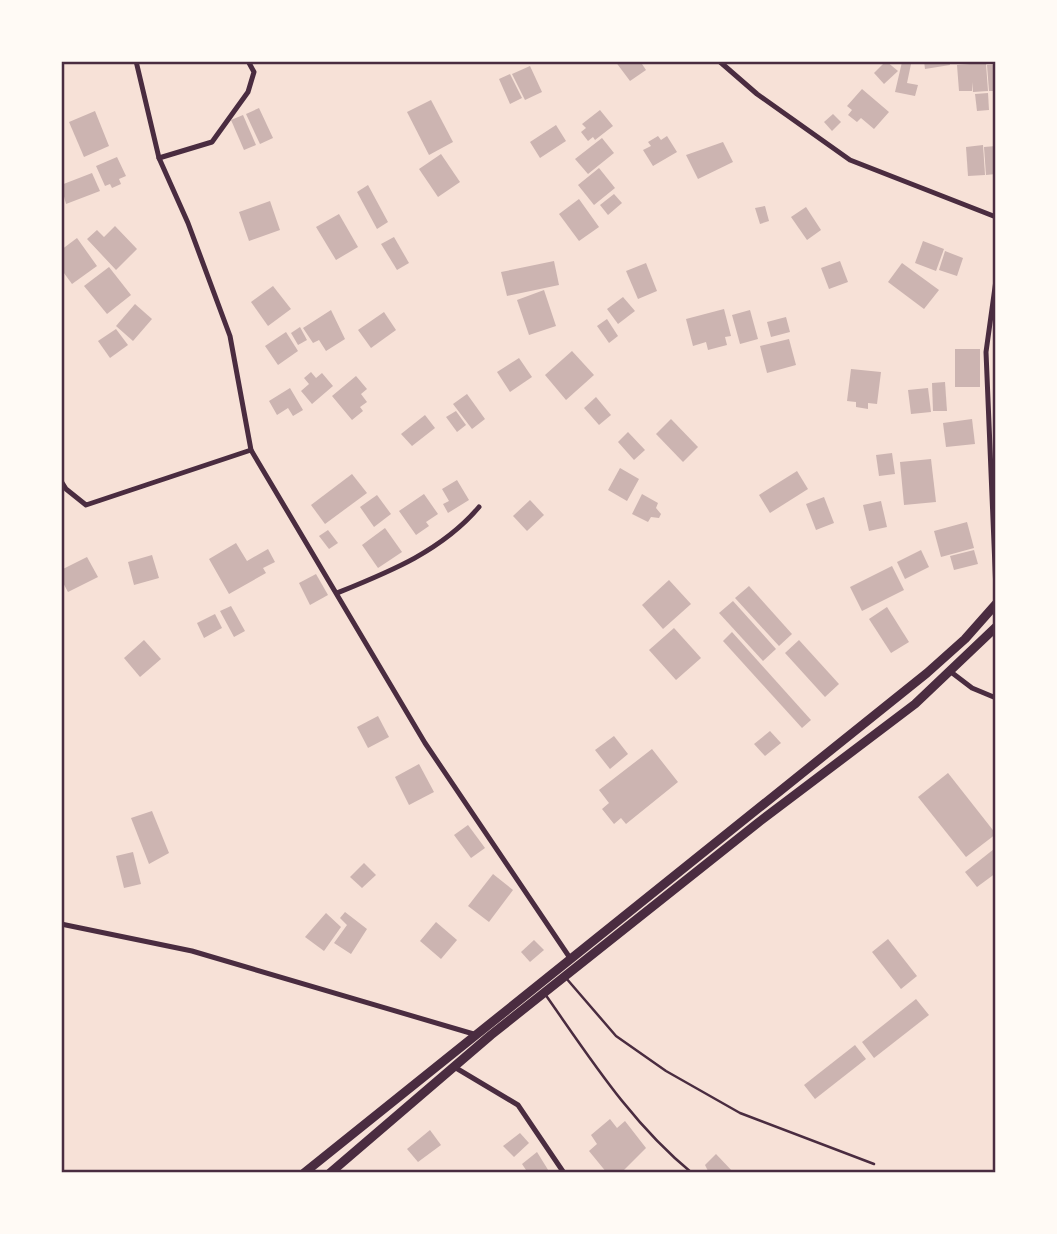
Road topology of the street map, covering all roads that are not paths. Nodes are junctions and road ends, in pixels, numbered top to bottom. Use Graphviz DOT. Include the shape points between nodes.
graph roads {
  1 [pos="136,61"];
  2 [pos="248,61"];
  3 [pos="719,61"];
  4 [pos="159,158"];
  5 [pos="996,217"];
  6 [pos="996,280"];
  7 [pos="251,450"];
  8 [pos="61,481"];
  9 [pos="479,507"];
  10 [pos="996,591"];
  11 [pos="337,593"];
  12 [pos="996,604"];
  13 [pos="996,627"];
  14 [pos="951,672"];
  15 [pos="996,698"];
  16 [pos="61,924"];
  17 [pos="570,958"];
  18 [pos="566,978"];
  19 [pos="545,994"];
  20 [pos="477,1035"];
  21 [pos="456,1068"];
  22 [pos="874,1164"];
  23 [pos="304,1173"];
  24 [pos="330,1173"];
  25 [pos="564,1173"];
  26 [pos="691,1173"];
  1 -- 4 [label="street"];
  2 -- 4 [label="street" via="254,72 248,92 212,142"];
  3 -- 5 [label="street" via="850,160"];
  4 -- 7 [label="street" via="230,336"];
  6 -- 10 [label="street" via="986,352"];
  7 -- 8 [label="street" via="86,505"];
  7 -- 11 [label="street"];
  9 -- 11 [label="street" via="440,543 393,570"];
  11 -- 17 [label="street" via="425,743"];
  12 -- 17 [label="highway" via="927,673"];
  13 -- 14 [label="highway"];
  14 -- 15 [label="street"];
  14 -- 18 [label="highway"];
  16 -- 20 [label="street" via="192,951"];
  17 -- 20 [label="highway"];
  18 -- 19 [label="highway"];
  18 -- 22 [label="lane" via="616,1036 666,1071 740,1113"];
  19 -- 21 [label="highway"];
  19 -- 26 [label="lane" via="627,1111"];
  20 -- 23 [label="highway"];
  21 -- 24 [label="highway"];
  21 -- 25 [label="street" via="518,1105"];
}
